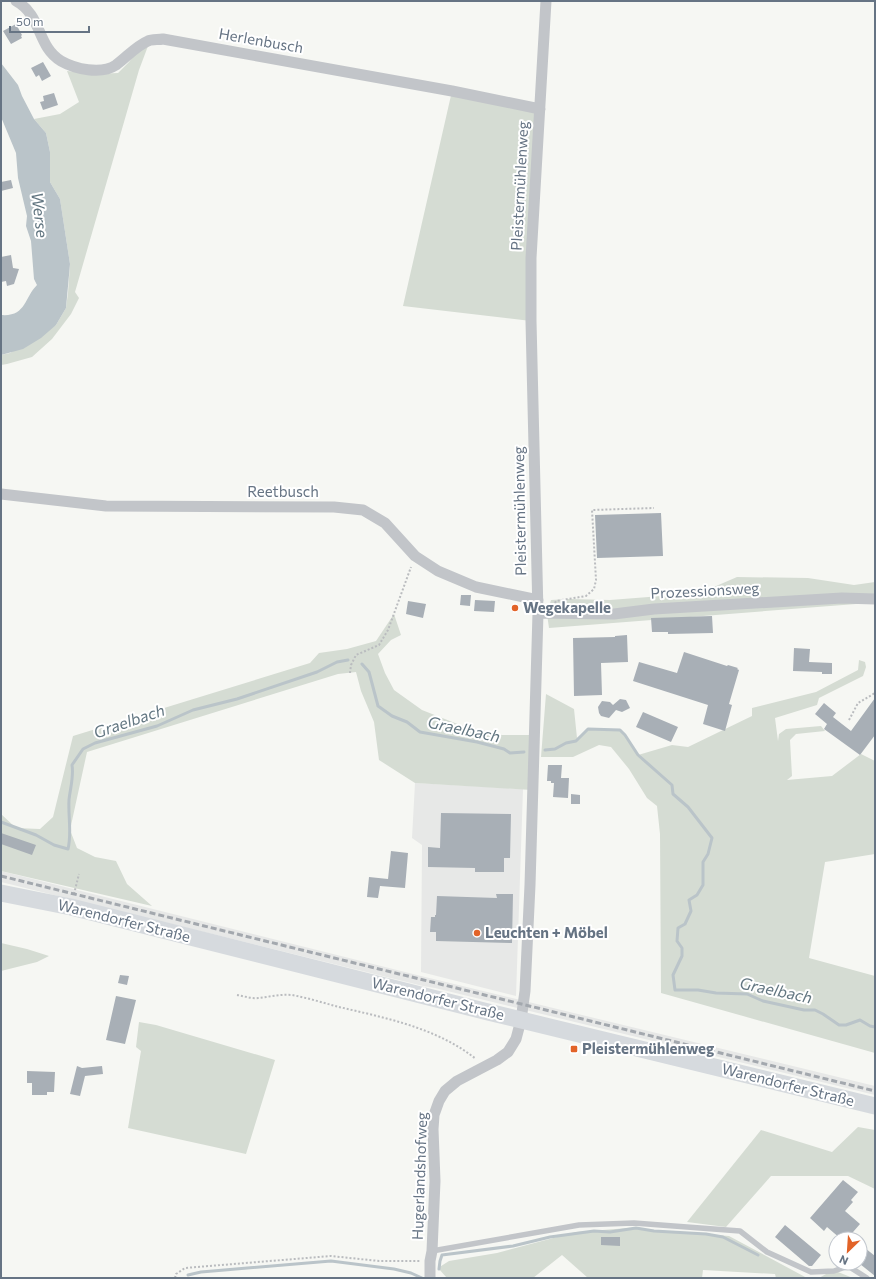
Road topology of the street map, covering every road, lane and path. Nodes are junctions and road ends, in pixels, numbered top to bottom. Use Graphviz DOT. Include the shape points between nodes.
graph roads {
  1 [pos="16,1"];
  2 [pos="546,1"];
  3 [pos="540,109"];
  4 [pos="1,494"];
  5 [pos="654,508"];
  6 [pos="415,556"];
  7 [pos="875,599"];
  8 [pos="538,600"];
  9 [pos="542,613"];
  10 [pos="350,673"];
  11 [pos="875,693"];
  12 [pos="849,720"];
  13 [pos="79,874"];
  14 [pos="1,893"];
  15 [pos="70,907"];
  16 [pos="237,995"];
  17 [pos="521,1020"];
  18 [pos="483,1068"];
  19 [pos="875,1106"];
  20 [pos="431,1256"];
  21 [pos="175,1278"];
  22 [pos="430,1278"];
  23 [pos="867,1278"];
  1 -- 3 [label="street, Herlenbusch" via="32,15 47,47 58,59 70,66 94,71 115,66 149,40 163,39"];
  2 -- 3 [label="street, Pleistermühlenweg"];
  3 -- 8 [label="street, Pleistermühlenweg" via="531,251"];
  4 -- 6 [label="street, Reetbusch" via="106,506 334,507 363,510 385,523"];
  5 -- 9 [label="path" via="592,510 596,580 594,589 586,596 556,601"];
  6 -- 8 [label="street, Reetbusch" via="438,571 476,587"];
  6 -- 10 [label="path" via="388,630 379,645 356,655"];
  7 -- 9 [label="street, Prozessionsweg" via="842,598 608,614"];
  8 -- 9 [label="street, Pleistermühlenweg"];
  9 -- 17 [label="street, Pleistermühlenweg" via="525,991"];
  11 -- 12 [label="path" via="858,702"];
  13 -- 15 [label="path"];
  14 -- 15 [label="main road, Warendorfer Straße"];
  15 -- 17 [label="main road, Warendorfer Straße"];
  16 -- 18 [label="path" via="257,998 291,995 394,1021 445,1040 476,1058"];
  17 -- 18 [label="street, Hugerlandshofweg" via="516,1039 508,1052"];
  17 -- 19 [label="main road, Warendorfer Straße"];
  18 -- 20 [label="street, Hugerlandshofweg" via="457,1081 445,1091 434,1115"];
  20 -- 21 [label="path" via="379,1261 331,1256 185,1268 176,1274"];
  20 -- 22 [label="street, Hugerlandshofweg"];
  20 -- 23 [label="lane" via="579,1225 663,1224 740,1231 767,1252 811,1272 834,1271 848,1266"];
}
